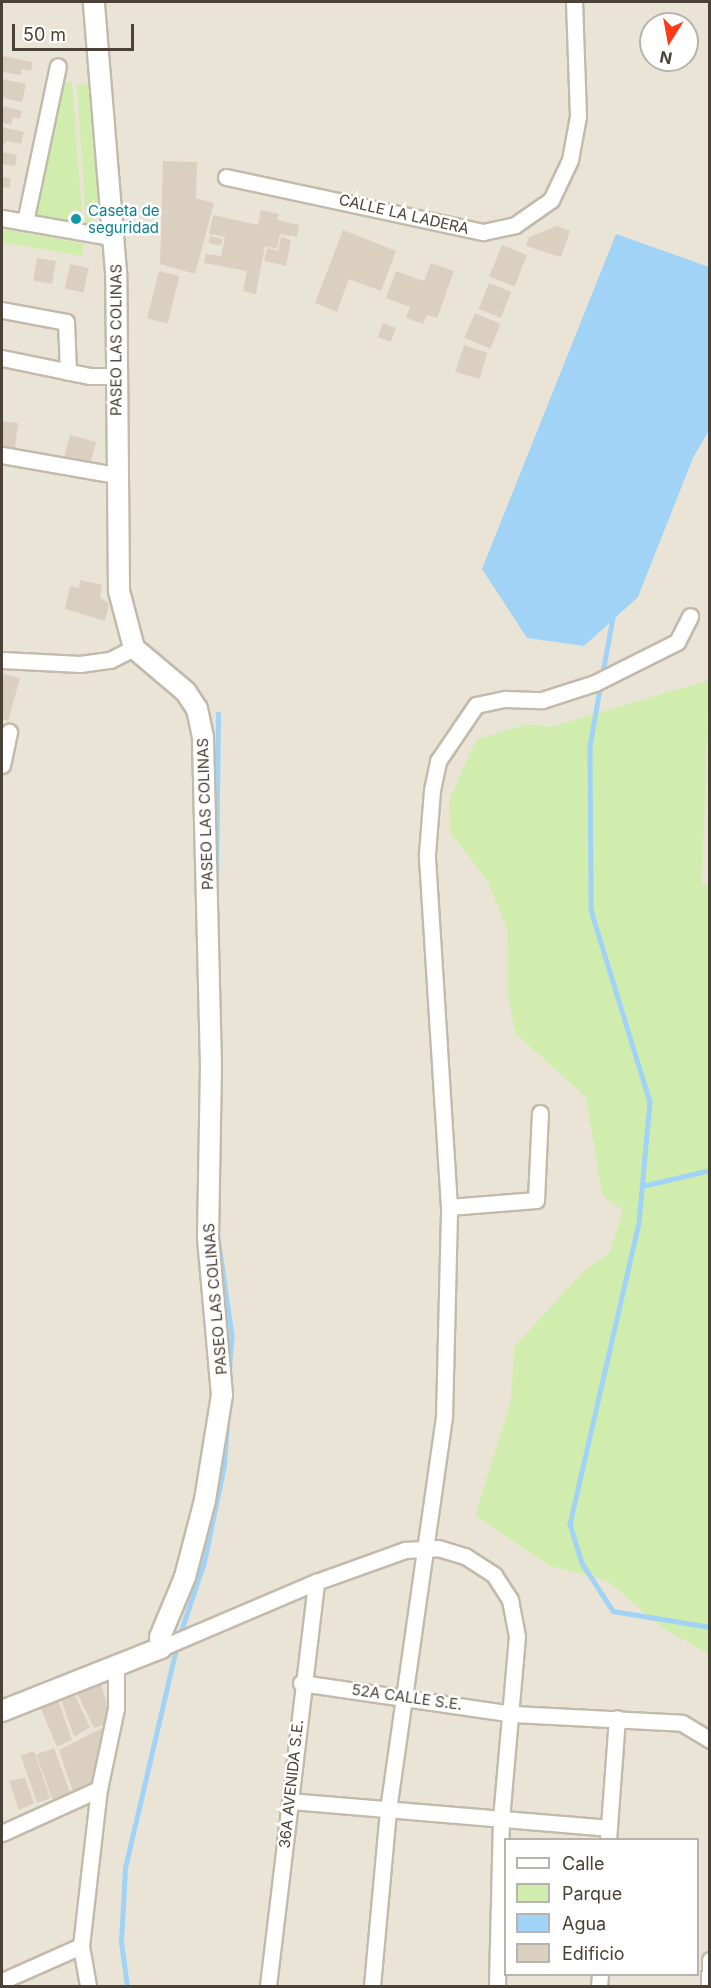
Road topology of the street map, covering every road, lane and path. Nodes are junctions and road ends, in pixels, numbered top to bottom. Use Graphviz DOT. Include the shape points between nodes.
graph roads {
  1 [pos="94,2"];
  2 [pos="574,2"];
  3 [pos="58,66"];
  4 [pos="226,177"];
  5 [pos="2,218"];
  6 [pos="25,222"];
  7 [pos="115,238"];
  8 [pos="2,310"];
  9 [pos="2,358"];
  10 [pos="68,372"];
  11 [pos="115,376"];
  12 [pos="2,455"];
  13 [pos="116,475"];
  14 [pos="690,616"];
  15 [pos="134,648"];
  16 [pos="2,660"];
  17 [pos="9,732"];
  18 [pos="2,765"];
  19 [pos="540,1113"];
  20 [pos="449,1207"];
  21 [pos="425,1546"];
  22 [pos="316,1581"];
  23 [pos="165,1646"];
  24 [pos="116,1669"];
  25 [pos="301,1683"];
  26 [pos="403,1695"];
  27 [pos="2,1711"];
  28 [pos="513,1714"];
  29 [pos="617,1718"];
  30 [pos="710,1740"];
  31 [pos="99,1789"];
  32 [pos="290,1801"];
  33 [pos="388,1810"];
  34 [pos="501,1819"];
  35 [pos="2,1833"];
  36 [pos="609,1834"];
  37 [pos="81,1947"];
  38 [pos="710,1960"];
  39 [pos="2,1981"];
  40 [pos="88,1986"];
  41 [pos="268,1986"];
  42 [pos="372,1986"];
  43 [pos="497,1986"];
  44 [pos="709,1986"];
  1 -- 7 [label="street, PASEO LAS COLINAS"];
  2 -- 4 [label="street, CALLE LA LADERA" via="578,116 570,160 551,200 515,225 483,232"];
  3 -- 6 [label="street"];
  5 -- 6 [label="street"];
  6 -- 7 [label="street"];
  7 -- 11 [label="street, PASEO LAS COLINAS"];
  8 -- 10 [label="street" via="66,322"];
  9 -- 10 [label="street"];
  10 -- 11 [label="street"];
  11 -- 13 [label="street, PASEO LAS COLINAS"];
  12 -- 13 [label="street"];
  13 -- 15 [label="street, PASEO LAS COLINAS" via="119,591"];
  14 -- 20 [label="street" via="677,642 595,683 542,700 505,699 476,705 438,761 427,854"];
  15 -- 16 [label="street" via="110,660 80,664"];
  15 -- 23 [label="street, PASEO LAS COLINAS" via="186,692 197,709 204,737 211,1067 208,1237 222,1395 205,1500 185,1577 160,1637"];
  17 -- 18 [label="street"];
  19 -- 20 [label="street" via="536,1200"];
  20 -- 21 [label="street" via="444,1417"];
  21 -- 22 [label="street"];
  21 -- 26 [label="street"];
  21 -- 28 [label="street" via="465,1556 495,1575 510,1600 517,1636"];
  22 -- 23 [label="street"];
  22 -- 25 [label="street, 36A AVENIDA S.E."];
  23 -- 24 [label="street"];
  24 -- 27 [label="street"];
  24 -- 31 [label="street" via="116,1708"];
  25 -- 26 [label="street, 52A CALLE S.E."];
  25 -- 32 [label="street, 36A AVENIDA S.E."];
  26 -- 28 [label="street, 52A CALLE S.E."];
  26 -- 33 [label="street"];
  28 -- 29 [label="street, 52A CALLE S.E."];
  28 -- 34 [label="street"];
  29 -- 30 [label="street, 52A CALLE S.E." via="682,1723"];
  29 -- 36 [label="street"];
  31 -- 35 [label="street"];
  31 -- 37 [label="street"];
  32 -- 33 [label="street"];
  32 -- 41 [label="street, 36A AVENIDA S.E."];
  33 -- 34 [label="street"];
  33 -- 42 [label="street"];
  34 -- 36 [label="street"];
  34 -- 43 [label="street"];
  37 -- 39 [label="street"];
  37 -- 40 [label="street"];
  38 -- 44 [label="street"];
}
